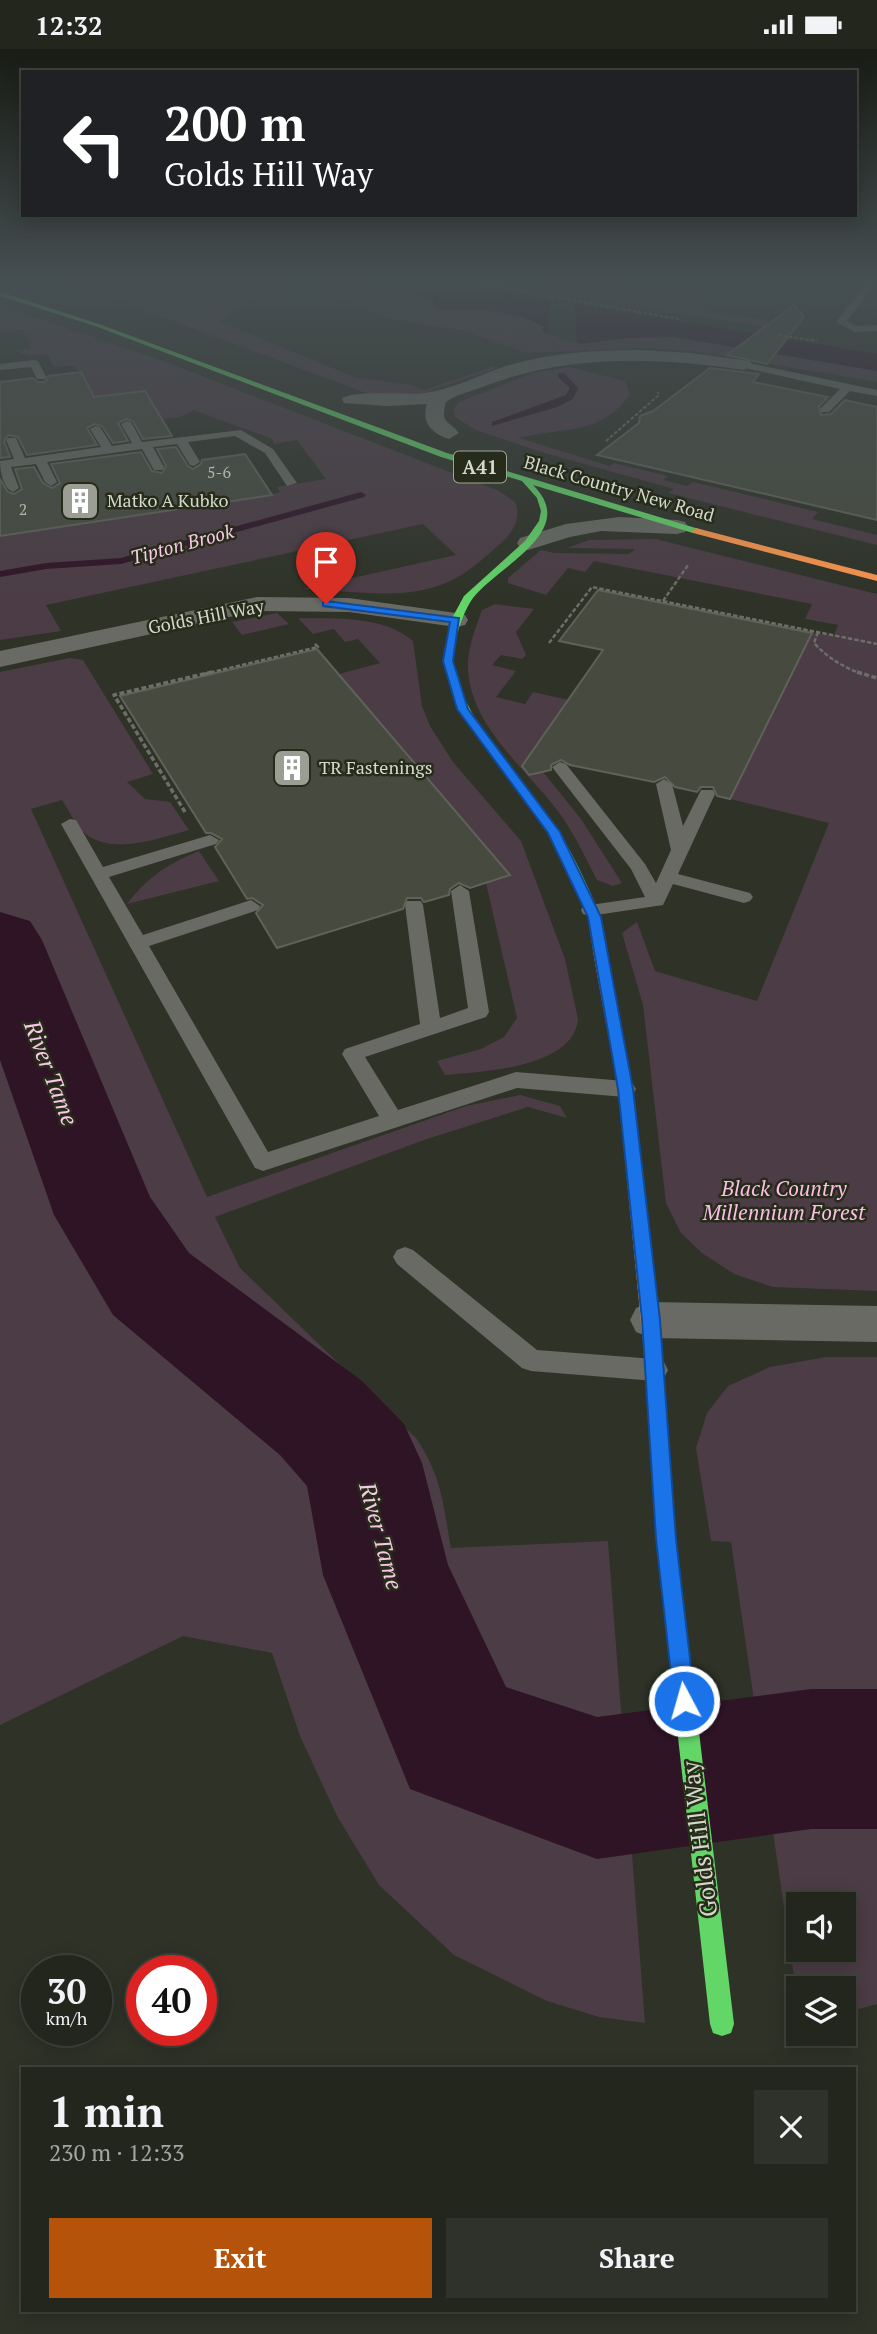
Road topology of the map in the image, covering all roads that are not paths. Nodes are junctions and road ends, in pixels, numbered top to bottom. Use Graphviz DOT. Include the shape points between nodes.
graph roads {
  1 [pos="271,391"];
  2 [pos="456,391"];
  3 [pos="844,391"];
  4 [pos="444,395"];
  5 [pos="345,396"];
  6 [pos="825,409"];
  7 [pos="127,424"];
  8 [pos="96,429"];
  9 [pos="455,435"];
  10 [pos="12,440"];
  11 [pos="181,440"];
  12 [pos="142,445"];
  13 [pos="108,450"];
  14 [pos="40,459"];
  15 [pos="194,461"];
  16 [pos="21,462"];
  17 [pos="2,465"];
  18 [pos="159,467"];
  19 [pos="285,479"];
  20 [pos="51,482"];
  21 [pos="526,482"];
  22 [pos="13,488"];
  23 [pos="677,527"];
  24 [pos="528,543"];
  25 [pos="877,578"];
  26 [pos="456,620"];
  27 [pos="0,660"];
  28 [pos="560,767"];
  29 [pos="664,784"];
  30 [pos="707,794"];
  31 [pos="70,824"];
  32 [pos="210,839"];
  33 [pos="680,850"];
  34 [pos="99,874"];
  35 [pos="667,877"];
  36 [pos="460,891"];
  37 [pos="744,897"];
  38 [pos="656,901"];
  39 [pos="414,905"];
  40 [pos="251,906"];
  41 [pos="590,910"];
  42 [pos="139,943"];
  43 [pos="431,1028"];
  44 [pos="625,1089"];
  45 [pos="393,1120"];
  46 [pos="405,1257"];
  47 [pos="651,1320"];
  48 [pos="877,1324"];
  49 [pos="655,1370"];
  50 [pos="722,2024"];
  1 -- 21 [label="main road, Black Country New Road / A41"];
  2 -- 4 [label="street"];
  3 -- 6 [label="lane"];
  4 -- 5 [label="street" via="396,400"];
  4 -- 9 [label="street" via="437,400 433,414 438,426"];
  5 -- 9 [label="main road, A41"];
  7 -- 12 [label="lane"];
  8 -- 13 [label="lane"];
  10 -- 16 [label="lane"];
  11 -- 12 [label="lane"];
  11 -- 15 [label="lane"];
  11 -- 19 [label="lane" via="237,432 269,451"];
  12 -- 13 [label="lane"];
  12 -- 18 [label="lane"];
  13 -- 14 [label="lane"];
  14 -- 16 [label="lane"];
  14 -- 20 [label="lane"];
  16 -- 17 [label="lane"];
  17 -- 22 [label="lane"];
  21 -- 23 [label="main road, Black Country New Road / A41"];
  21 -- 24 [label="main road, Golds Hill Way" via="541,497 545,511"];
  23 -- 24 [label="street, Golds Hill Way" via="610,522 558,531"];
  23 -- 25 [label="main road, Black Country New Road / A41"];
  24 -- 26 [label="main road, Golds Hill Way" via="469,596"];
  26 -- 27 [label="street, Golds Hill Way" via="349,605 257,604"];
  26 -- 41 [label="main road, Golds Hill Way" via="448,661 463,709 554,832"];
  28 -- 38 [label="lane" via="639,868"];
  29 -- 33 [label="lane"];
  30 -- 33 [label="lane"];
  31 -- 34 [label="lane"];
  32 -- 34 [label="lane"];
  33 -- 35 [label="lane"];
  34 -- 42 [label="lane"];
  35 -- 37 [label="lane"];
  35 -- 38 [label="lane"];
  36 -- 43 [label="lane" via="479,1012"];
  38 -- 41 [label="lane"];
  39 -- 43 [label="lane"];
  40 -- 42 [label="lane"];
  41 -- 44 [label="main road, Golds Hill Way"];
  42 -- 45 [label="lane" via="264,1162"];
  43 -- 45 [label="lane" via="352,1054"];
  44 -- 45 [label="lane" via="516,1080"];
  44 -- 47 [label="main road, Golds Hill Way"];
  46 -- 49 [label="lane" via="531,1360"];
  47 -- 48 [label="street"];
  47 -- 49 [label="main road, Golds Hill Way"];
  49 -- 50 [label="main road, Golds Hill Way" via="666,1539"];
}
